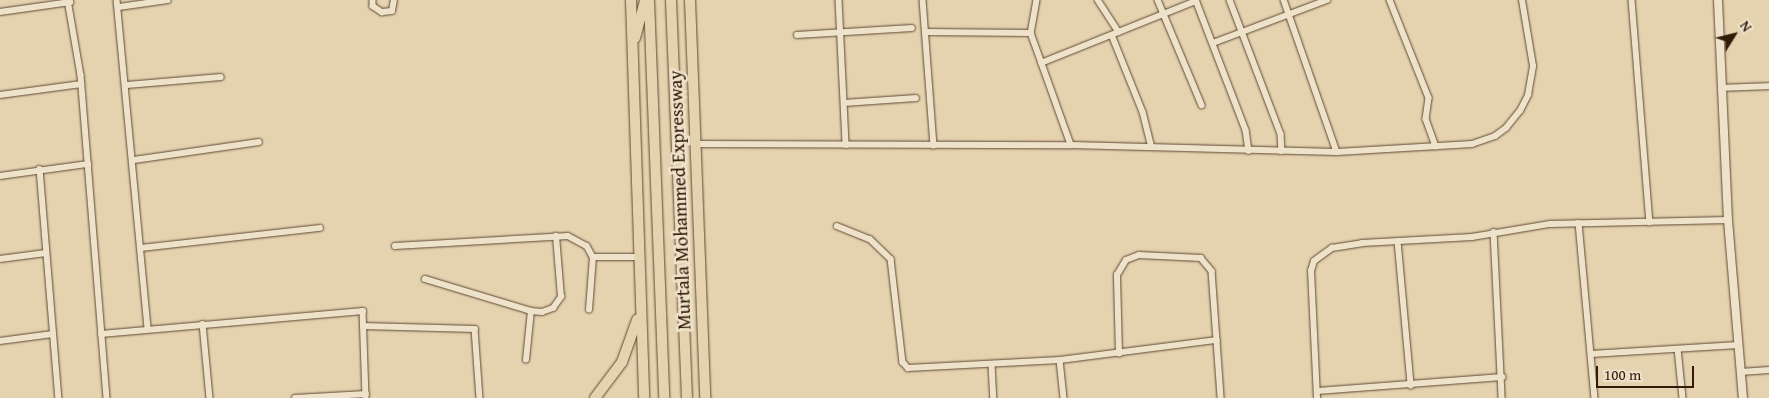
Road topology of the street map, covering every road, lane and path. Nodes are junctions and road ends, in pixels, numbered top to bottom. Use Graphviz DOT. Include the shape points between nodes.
graph roads {
  1 [pos="117,0"];
  2 [pos="168,0"];
  3 [pos="373,0"];
  4 [pos="394,0"];
  5 [pos="631,0"];
  6 [pos="644,0"];
  7 [pos="649,0"];
  8 [pos="671,0"];
  9 [pos="690,0"];
  10 [pos="840,0"];
  11 [pos="923,0"];
  12 [pos="1038,0"];
  13 [pos="1098,0"];
  14 [pos="1158,0"];
  15 [pos="1196,0"];
  16 [pos="1230,0"];
  17 [pos="1284,0"];
  18 [pos="1327,0"];
  19 [pos="1390,0"];
  20 [pos="1522,0"];
  21 [pos="1632,0"];
  22 [pos="1718,0"];
  23 [pos="69,1"];
  24 [pos="119,8"];
  25 [pos="0,12"];
  26 [pos="1164,14"];
  27 [pos="1290,16"];
  28 [pos="912,28"];
  29 [pos="926,32"];
  30 [pos="1118,32"];
  31 [pos="841,33"];
  32 [pos="1030,33"];
  33 [pos="1243,33"];
  34 [pos="797,35"];
  35 [pos="1112,35"];
  36 [pos="1213,43"];
  37 [pos="633,50"];
  38 [pos="1041,63"];
  39 [pos="221,77"];
  40 [pos="81,84"];
  41 [pos="127,85"];
  42 [pos="1769,86"];
  43 [pos="1722,88"];
  44 [pos="0,95"];
  45 [pos="916,98"];
  46 [pos="844,103"];
  47 [pos="1202,105"];
  48 [pos="259,142"];
  49 [pos="696,144"];
  50 [pos="846,145"];
  51 [pos="934,146"];
  52 [pos="1071,146"];
  53 [pos="1152,146"];
  54 [pos="1436,146"];
  55 [pos="1249,151"];
  56 [pos="1282,152"];
  57 [pos="1337,152"];
  58 [pos="134,160"];
  59 [pos="88,164"];
  60 [pos="40,169"];
  61 [pos="0,176"];
  62 [pos="1728,220"];
  63 [pos="1650,222"];
  64 [pos="1579,223"];
  65 [pos="837,226"];
  66 [pos="320,228"];
  67 [pos="1494,232"];
  68 [pos="556,236"];
  69 [pos="1398,241"];
  70 [pos="396,246"];
  71 [pos="141,248"];
  72 [pos="46,253"];
  73 [pos="594,257"];
  74 [pos="641,257"];
  75 [pos="0,259"];
  76 [pos="425,279"];
  77 [pos="642,282"];
  78 [pos="589,310"];
  79 [pos="531,311"];
  80 [pos="203,324"];
  81 [pos="363,326"];
  82 [pos="148,329"];
  83 [pos="53,334"];
  84 [pos="101,334"];
  85 [pos="0,340"];
  86 [pos="1217,340"];
  87 [pos="1738,345"];
  88 [pos="1678,349"];
  89 [pos="1119,354"];
  90 [pos="1591,354"];
  91 [pos="526,360"];
  92 [pos="1060,360"];
  93 [pos="992,365"];
  94 [pos="704,367"];
  95 [pos="1769,370"];
  96 [pos="1740,372"];
  97 [pos="1502,377"];
  98 [pos="1410,385"];
  99 [pos="1317,395"];
  100 [pos="366,396"];
  101 [pos="59,398"];
  102 [pos="107,398"];
  103 [pos="210,398"];
  104 [pos="295,398"];
  105 [pos="480,398"];
  106 [pos="595,398"];
  107 [pos="644,398"];
  108 [pos="664,398"];
  109 [pos="686,398"];
  110 [pos="706,398"];
  111 [pos="710,398"];
  112 [pos="994,398"];
  113 [pos="1064,398"];
  114 [pos="1221,398"];
  115 [pos="1502,398"];
  116 [pos="1595,398"];
  117 [pos="1683,398"];
  118 [pos="1742,398"];
  1 -- 24 [label="street"];
  2 -- 24 [label="street"];
  3 -- 4 [label="street" via="374,6 382,12 392,11"];
  5 -- 37 [label="highway"];
  6 -- 37 [label="highway"];
  7 -- 108 [label="highway, Murtala Mohammed Expressway"];
  8 -- 109 [label="highway, Murtala Mohammed Expressway"];
  9 -- 49 [label="highway, Murtala Mohammed Expressway"];
  10 -- 31 [label="street"];
  11 -- 29 [label="street"];
  12 -- 32 [label="street"];
  13 -- 30 [label="street"];
  14 -- 26 [label="street"];
  15 -- 26 [label="street"];
  15 -- 36 [label="street"];
  16 -- 33 [label="street"];
  17 -- 27 [label="street"];
  18 -- 27 [label="street"];
  19 -- 54 [label="street" via="1429,98 1426,119"];
  20 -- 54 [label="street" via="1533,66 1525,103 1514,119 1495,136 1472,144"];
  21 -- 63 [label="street"];
  22 -- 43 [label="street"];
  23 -- 25 [label="street"];
  23 -- 40 [label="street"];
  24 -- 41 [label="street"];
  26 -- 30 [label="street"];
  26 -- 47 [label="street"];
  27 -- 33 [label="street"];
  27 -- 57 [label="street"];
  28 -- 31 [label="street"];
  29 -- 32 [label="street"];
  29 -- 51 [label="street"];
  30 -- 35 [label="street"];
  31 -- 34 [label="street"];
  31 -- 46 [label="street"];
  32 -- 38 [label="street"];
  33 -- 36 [label="street"];
  33 -- 56 [label="street" via="1281,134"];
  35 -- 38 [label="street"];
  35 -- 53 [label="street" via="1144,112"];
  36 -- 55 [label="street" via="1246,130"];
  37 -- 74 [label="highway"];
  38 -- 52 [label="street"];
  39 -- 41 [label="street"];
  40 -- 44 [label="street"];
  40 -- 59 [label="street"];
  41 -- 58 [label="street"];
  42 -- 43 [label="street"];
  43 -- 62 [label="street"];
  45 -- 46 [label="street"];
  46 -- 50 [label="street"];
  48 -- 58 [label="street"];
  49 -- 50 [label="street"];
  49 -- 94 [label="highway, Murtala Mohammed Expressway"];
  50 -- 51 [label="street"];
  51 -- 52 [label="street"];
  52 -- 53 [label="street"];
  53 -- 55 [label="street"];
  54 -- 57 [label="street"];
  55 -- 56 [label="street"];
  56 -- 57 [label="street"];
  58 -- 71 [label="street"];
  59 -- 60 [label="street"];
  59 -- 84 [label="street"];
  60 -- 61 [label="street"];
  60 -- 72 [label="street"];
  62 -- 63 [label="street"];
  62 -- 87 [label="street"];
  63 -- 64 [label="street"];
  64 -- 67 [label="street"];
  64 -- 90 [label="street"];
  65 -- 93 [label="street" via="870,239 891,259 903,362 908,368"];
  66 -- 71 [label="street"];
  67 -- 69 [label="street"];
  67 -- 97 [label="street"];
  68 -- 70 [label="street"];
  68 -- 73 [label="street" via="578,240"];
  68 -- 79 [label="street" via="561,296 553,308"];
  69 -- 98 [label="street"];
  69 -- 99 [label="street" via="1344,245 1332,248 1314,261 1310,290"];
  71 -- 82 [label="street"];
  72 -- 75 [label="street"];
  72 -- 83 [label="street"];
  73 -- 74 [label="street"];
  73 -- 78 [label="street"];
  74 -- 77 [label="highway"];
  76 -- 79 [label="street"];
  77 -- 106 [label="highway" via="630,346 613,378"];
  77 -- 107 [label="highway"];
  79 -- 91 [label="street"];
  80 -- 81 [label="street" via="363,311"];
  80 -- 82 [label="street"];
  80 -- 103 [label="street"];
  81 -- 100 [label="street"];
  81 -- 105 [label="street" via="475,328"];
  82 -- 84 [label="street"];
  83 -- 85 [label="street"];
  83 -- 101 [label="street"];
  84 -- 102 [label="street"];
  86 -- 89 [label="street"];
  86 -- 89 [label="street" via="1212,271 1205,260 1190,255 1139,255 1126,260 1117,275"];
  86 -- 114 [label="street"];
  87 -- 88 [label="street"];
  87 -- 96 [label="street"];
  88 -- 90 [label="street"];
  88 -- 117 [label="street"];
  89 -- 92 [label="street"];
  90 -- 116 [label="street"];
  92 -- 93 [label="street"];
  92 -- 113 [label="street"];
  93 -- 112 [label="street"];
  94 -- 110 [label="highway, Murtala Mohammed Expressway"];
  94 -- 111 [label="highway"];
  95 -- 96 [label="street"];
  96 -- 118 [label="street"];
  97 -- 98 [label="street"];
  97 -- 115 [label="street"];
  98 -- 99 [label="street"];
  100 -- 104 [label="street"];
}
